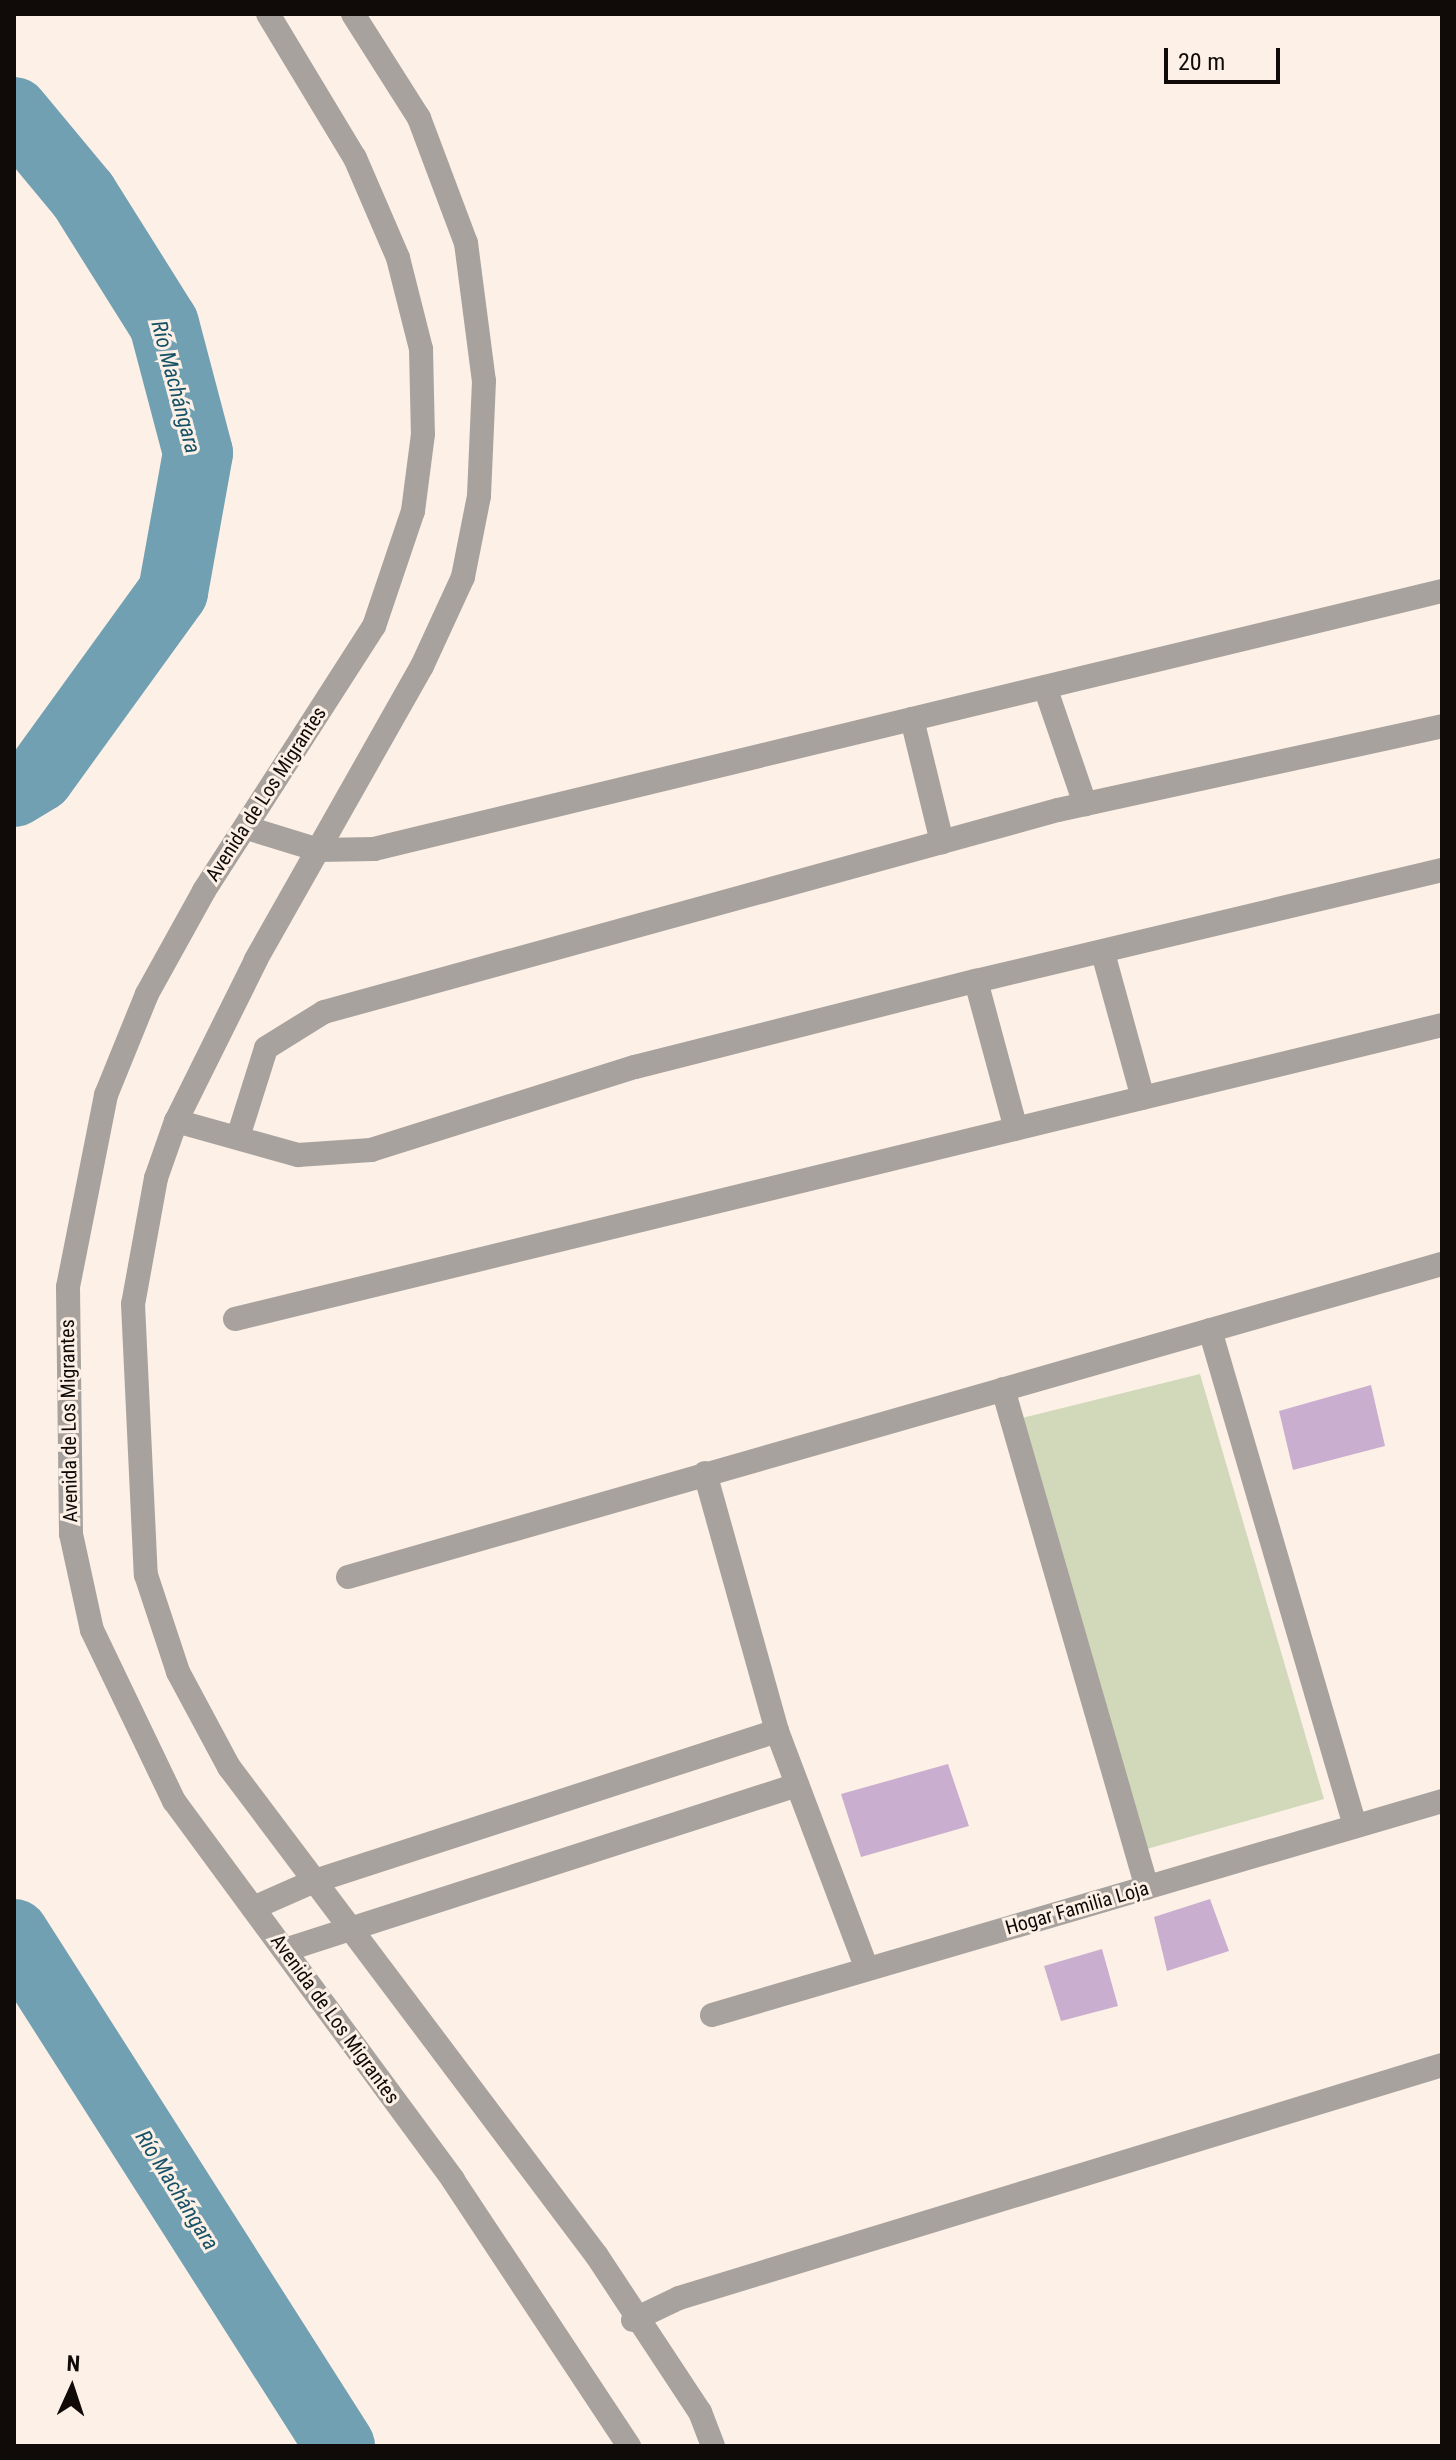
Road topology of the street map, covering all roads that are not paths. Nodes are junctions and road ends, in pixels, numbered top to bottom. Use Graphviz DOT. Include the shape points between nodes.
graph roads {
  1 [pos="268,14"];
  2 [pos="353,14"];
  3 [pos="1442,591"];
  4 [pos="1045,687"];
  5 [pos="912,719"];
  6 [pos="1442,726"];
  7 [pos="1085,804"];
  8 [pos="247,828"];
  9 [pos="942,842"];
  10 [pos="319,850"];
  11 [pos="1442,870"];
  12 [pos="1103,953"];
  13 [pos="976,981"];
  14 [pos="1442,1025"];
  15 [pos="1143,1098"];
  16 [pos="176,1121"];
  17 [pos="1016,1129"];
  18 [pos="238,1137"];
  19 [pos="1442,1264"];
  20 [pos="235,1319"];
  21 [pos="1210,1330"];
  22 [pos="1003,1389"];
  23 [pos="705,1473"];
  24 [pos="348,1577"];
  25 [pos="777,1731"];
  26 [pos="797,1785"];
  27 [pos="1442,1801"];
  28 [pos="1355,1826"];
  29 [pos="312,1882"];
  30 [pos="1147,1888"];
  31 [pos="253,1908"];
  32 [pos="348,1925"];
  33 [pos="285,1950"];
  34 [pos="866,1967"];
  35 [pos="712,2015"];
  36 [pos="1442,2065"];
  37 [pos="633,2320"];
  38 [pos="629,2446"];
  39 [pos="713,2446"];
  1 -- 8 [label="street, Avenida de Los Migrantes" via="355,158 398,258 421,349 423,434 413,511 374,626"];
  2 -- 10 [label="street" via="419,118 466,243 484,381 479,496 463,577"];
  3 -- 4 [label="street"];
  4 -- 5 [label="street"];
  4 -- 7 [label="street"];
  5 -- 9 [label="street"];
  5 -- 10 [label="street" via="374,849"];
  6 -- 7 [label="street"];
  7 -- 9 [label="street"];
  8 -- 10 [label="street"];
  8 -- 31 [label="street, Avenida de Los Migrantes" via="147,994 106,1095 77,1225 64,1358 71,1534 92,1630 174,1801"];
  9 -- 18 [label="street" via="324,1012 266,1048"];
  10 -- 16 [label="street"];
  11 -- 12 [label="street"];
  12 -- 13 [label="street"];
  12 -- 15 [label="street"];
  13 -- 17 [label="street"];
  13 -- 18 [label="street" via="635,1067 371,1150 298,1155"];
  14 -- 15 [label="street"];
  15 -- 17 [label="street"];
  16 -- 18 [label="street"];
  16 -- 29 [label="street" via="139,1239 133,1304 146,1575 178,1672 229,1767"];
  17 -- 20 [label="street"];
  19 -- 21 [label="street"];
  21 -- 22 [label="street"];
  21 -- 28 [label="street"];
  22 -- 23 [label="street"];
  22 -- 30 [label="street"];
  23 -- 24 [label="street"];
  23 -- 25 [label="street"];
  25 -- 26 [label="street"];
  25 -- 29 [label="street"];
  26 -- 32 [label="street"];
  26 -- 34 [label="street"];
  27 -- 28 [label="street, Hogar Familia Loja"];
  28 -- 30 [label="street, Hogar Familia Loja"];
  29 -- 31 [label="street"];
  29 -- 32 [label="street"];
  30 -- 34 [label="street, Hogar Familia Loja"];
  31 -- 33 [label="street, Avenida de Los Migrantes"];
  32 -- 33 [label="street"];
  32 -- 37 [label="street" via="575,2226"];
  33 -- 38 [label="street, Avenida de Los Migrantes" via="544,2309"];
  34 -- 35 [label="street, Hogar Familia Loja"];
  36 -- 37 [label="street" via="679,2298"];
  37 -- 39 [label="street" via="700,2412"];
}
